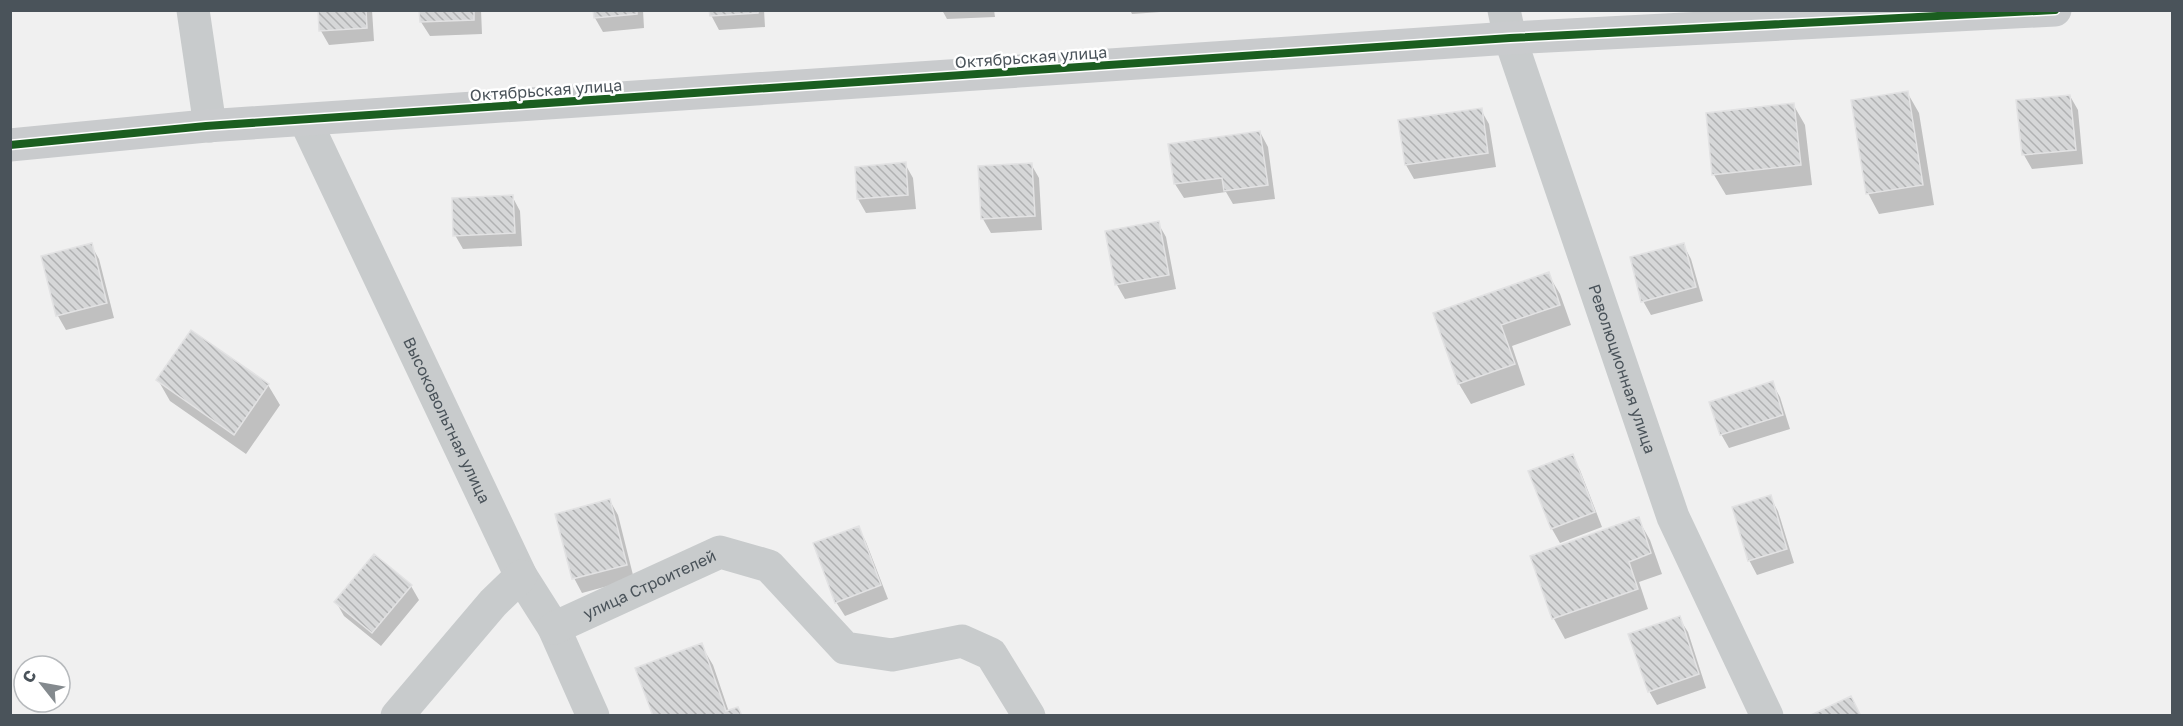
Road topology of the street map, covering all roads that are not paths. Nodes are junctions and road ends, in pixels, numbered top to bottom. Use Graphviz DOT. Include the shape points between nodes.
graph roads {
  1 [pos="193,10"];
  2 [pos="2055,10"];
  3 [pos="1507,24"];
  4 [pos="305,120"];
  5 [pos="210,126"];
  6 [pos="10,145"];
  7 [pos="521,576"];
  8 [pos="554,628"];
  9 [pos="397,716"];
  10 [pos="593,716"];
  11 [pos="1029,716"];
  12 [pos="1767,716"];
  1 -- 5 [label="street"];
  2 -- 3 [label="street, Октябрьская улица"];
  3 -- 4 [label="street, Октябрьская улица"];
  3 -- 12 [label="street, Революционная улица" via="1673,517"];
  4 -- 5 [label="street, Октябрьская улица"];
  4 -- 7 [label="street, Высоковольтная улица"];
  5 -- 6 [label="street, Октябрьская улица"];
  7 -- 8 [label="street, Высоковольтная улица"];
  7 -- 9 [label="street" via="493,603"];
  8 -- 10 [label="street, Высоковольтная улица"];
  8 -- 11 [label="street, улица Строителей" via="720,552 769,566 845,648 892,655 962,641 991,654"];
}
